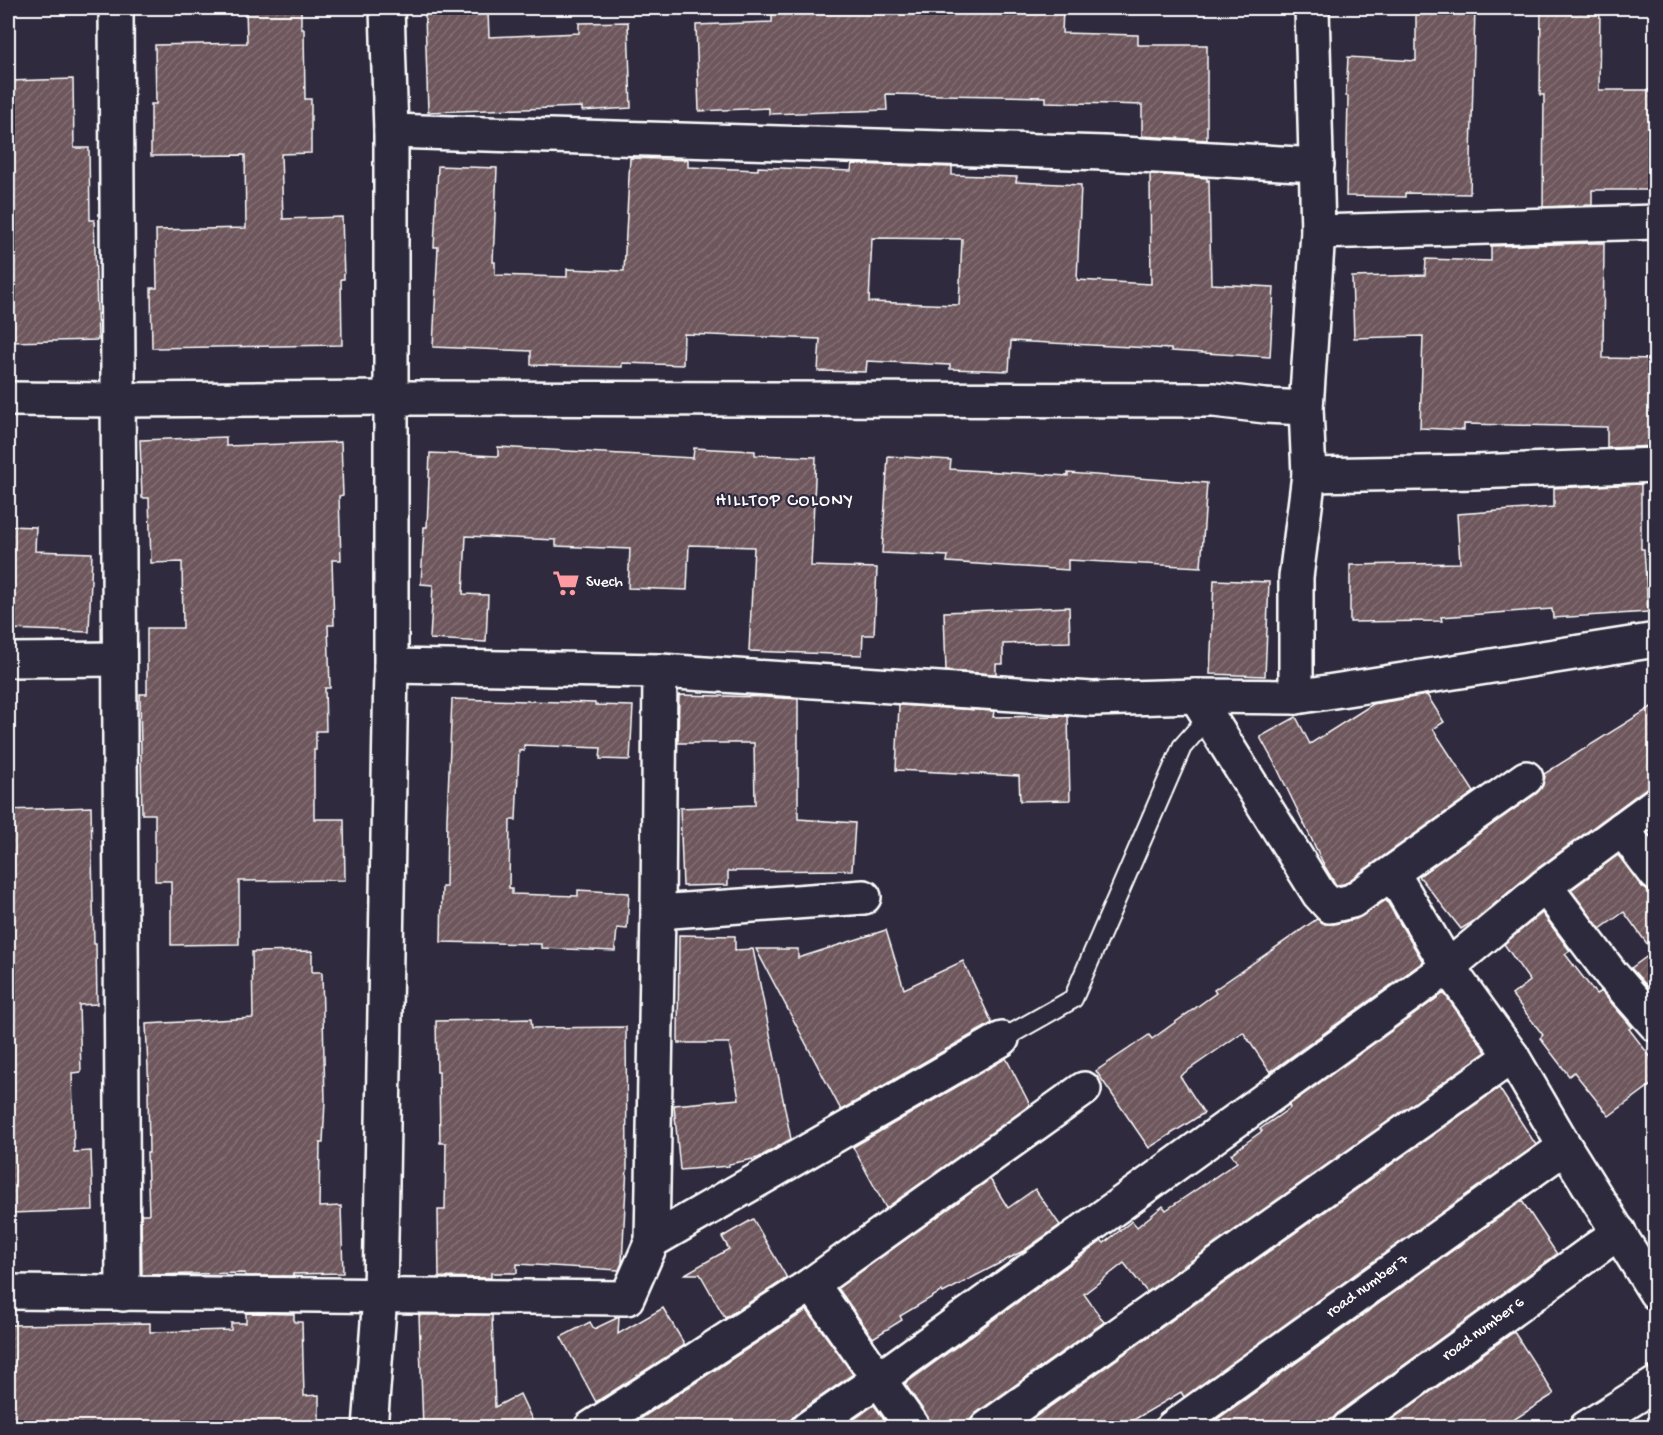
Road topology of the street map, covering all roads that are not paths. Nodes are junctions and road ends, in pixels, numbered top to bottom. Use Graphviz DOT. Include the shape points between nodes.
graph roads {
  1 [pos="116,8"];
  2 [pos="387,8"];
  3 [pos="1312,8"];
  4 [pos="391,131"];
  5 [pos="1317,165"];
  6 [pos="1656,222"];
  7 [pos="1318,232"];
  8 [pos="390,398"];
  9 [pos="8,399"];
  10 [pos="118,400"];
  11 [pos="1306,408"];
  12 [pos="1656,465"];
  13 [pos="1309,475"];
  14 [pos="1656,640"];
  15 [pos="119,659"];
  16 [pos="8,660"];
  17 [pos="391,666"];
  18 [pos="660,671"];
  19 [pos="1296,697"];
  20 [pos="1203,706"];
  21 [pos="1526,778"];
  22 [pos="1656,804"];
  23 [pos="1622,829"];
  24 [pos="1393,874"];
  25 [pos="1656,874"];
  26 [pos="1545,886"];
  27 [pos="864,897"];
  28 [pos="658,912"];
  29 [pos="1448,967"];
  30 [pos="1656,1025"];
  31 [pos="1002,1039"];
  32 [pos="1512,1056"];
  33 [pos="1083,1089"];
  34 [pos="1565,1147"];
  35 [pos="1619,1232"];
  36 [pos="652,1241"];
  37 [pos="812,1284"];
  38 [pos="8,1292"];
  39 [pos="1656,1293"];
  40 [pos="123,1294"];
  41 [pos="380,1296"];
  42 [pos="879,1379"];
  43 [pos="1656,1384"];
  44 [pos="370,1428"];
  45 [pos="591,1428"];
  46 [pos="808,1428"];
  47 [pos="913,1428"];
  48 [pos="987,1428"];
  49 [pos="1172,1428"];
  50 [pos="1349,1428"];
  51 [pos="1586,1428"];
  1 -- 10 [label="street"];
  2 -- 4 [label="street"];
  3 -- 5 [label="street"];
  4 -- 5 [label="street" via="1093,153"];
  4 -- 8 [label="street"];
  5 -- 7 [label="street"];
  6 -- 7 [label="street"];
  7 -- 11 [label="street"];
  8 -- 10 [label="street"];
  8 -- 11 [label="street" via="1214,400"];
  8 -- 17 [label="street"];
  9 -- 10 [label="street"];
  10 -- 15 [label="street"];
  11 -- 13 [label="street"];
  12 -- 13 [label="street"];
  13 -- 19 [label="street" via="1296,577"];
  14 -- 19 [label="street"];
  15 -- 16 [label="street"];
  15 -- 40 [label="street"];
  17 -- 18 [label="street"];
  17 -- 41 [label="street"];
  18 -- 20 [label="street"];
  18 -- 28 [label="street"];
  19 -- 20 [label="street"];
  20 -- 24 [label="street" via="1330,906 1352,901"];
  20 -- 31 [label="lane" via="1073,999"];
  21 -- 24 [label="street"];
  22 -- 23 [label="street"];
  23 -- 25 [label="street"];
  23 -- 26 [label="street"];
  24 -- 29 [label="street"];
  26 -- 29 [label="street"];
  26 -- 30 [label="street" via="1611,975"];
  27 -- 28 [label="street"];
  28 -- 36 [label="street"];
  29 -- 32 [label="street"];
  29 -- 42 [label="street"];
  31 -- 36 [label="street"];
  32 -- 34 [label="street"];
  32 -- 48 [label="street"];
  33 -- 37 [label="street"];
  34 -- 35 [label="street"];
  34 -- 49 [label="street, road number 7"];
  35 -- 39 [label="street"];
  35 -- 50 [label="street, road number 6"];
  36 -- 41 [label="street" via="627,1298"];
  37 -- 42 [label="street"];
  37 -- 45 [label="street"];
  38 -- 40 [label="street"];
  40 -- 41 [label="street"];
  41 -- 44 [label="street"];
  42 -- 46 [label="street"];
  42 -- 47 [label="street"];
  43 -- 51 [label="street"];
}
